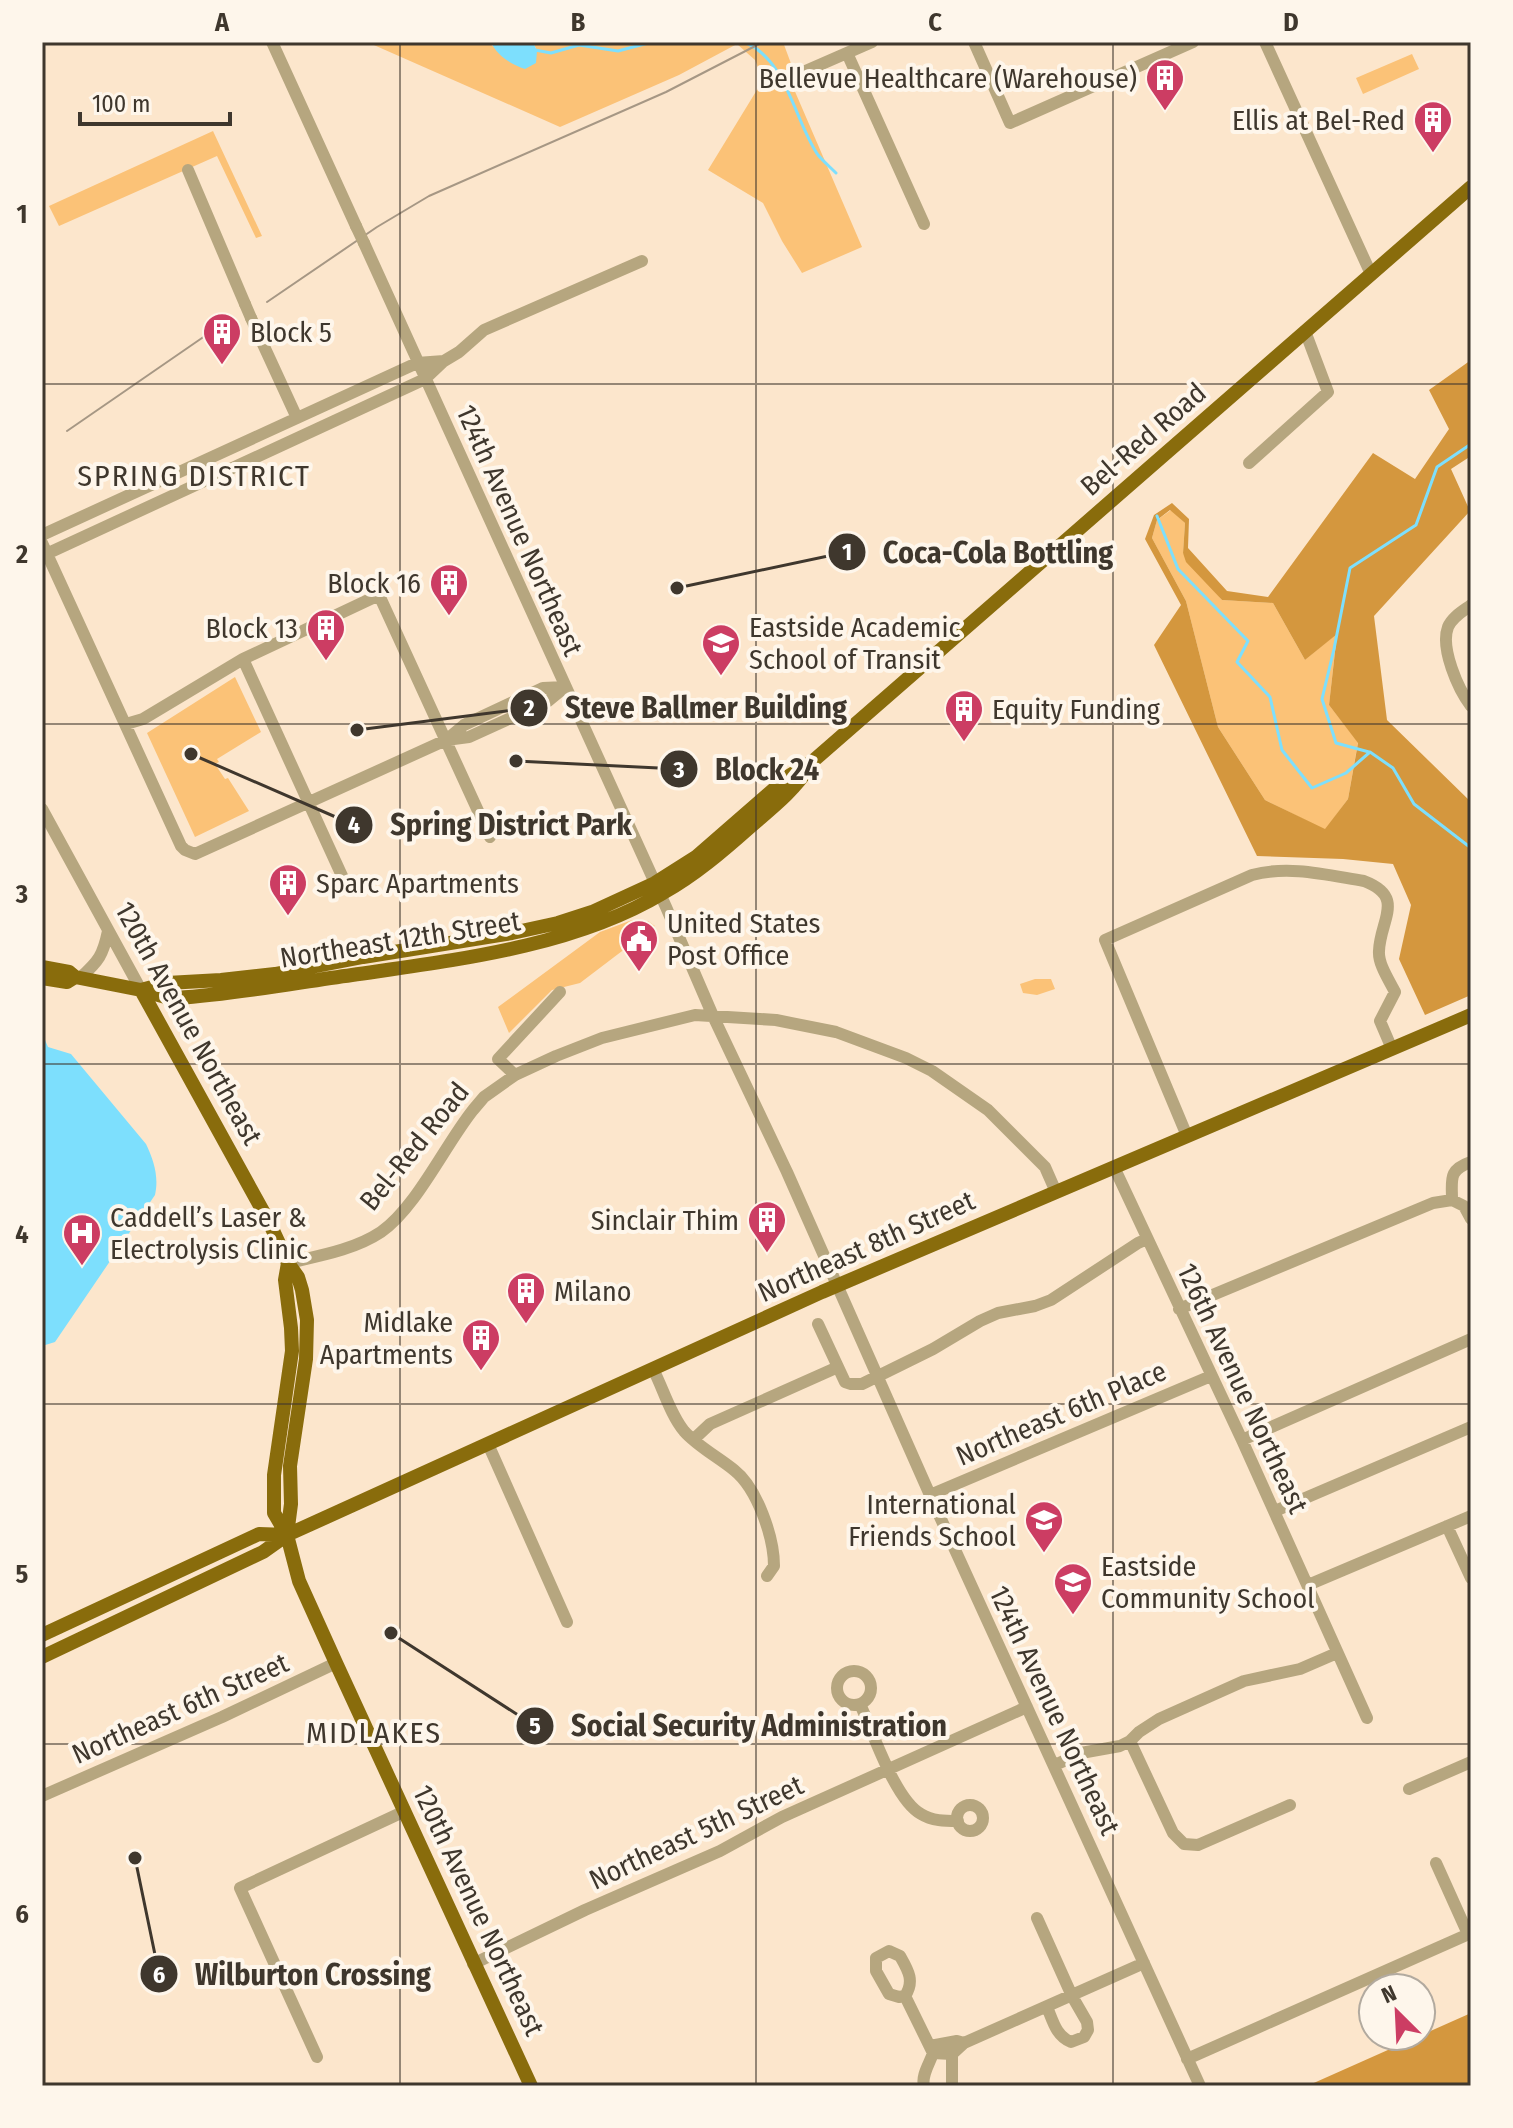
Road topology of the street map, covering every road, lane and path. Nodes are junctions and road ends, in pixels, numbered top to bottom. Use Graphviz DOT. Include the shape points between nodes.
graph roads {
  1 [pos="272,42"];
  2 [pos="872,42"];
  3 [pos="974,42"];
  4 [pos="1193,42"];
  5 [pos="1265,42"];
  6 [pos="847,53"];
  7 [pos="801,73"];
  8 [pos="188,170"];
  9 [pos="1471,187"];
  10 [pos="924,224"];
  11 [pos="642,261"];
  12 [pos="1371,274"];
  13 [pos="1305,331"];
  14 [pos="444,361"];
  15 [pos="417,363"];
  16 [pos="425,379"];
  17 [pos="297,418"];
  18 [pos="1249,463"];
  19 [pos="42,535"];
  20 [pos="44,551"];
  21 [pos="1471,605"];
  22 [pos="243,659"];
  23 [pos="565,687"];
  24 [pos="1471,706"];
  25 [pos="126,724"];
  26 [pos="446,740"];
  27 [pos="308,802"];
  28 [pos="42,809"];
  29 [pos="490,837"];
  30 [pos="348,889"];
  31 [pos="657,889"];
  32 [pos="594,918"];
  33 [pos="108,931"];
  34 [pos="42,967"];
  35 [pos="42,978"];
  36 [pos="78,978"];
  37 [pos="141,990"];
  38 [pos="560,992"];
  39 [pos="1471,1015"];
  40 [pos="713,1016"];
  41 [pos="1392,1049"];
  42 [pos="515,1075"];
  43 [pos="1187,1136"];
  44 [pos="1471,1162"];
  45 [pos="1114,1167"];
  46 [pos="1056,1192"];
  47 [pos="1452,1200"];
  48 [pos="1471,1219"];
  49 [pos="1147,1239"];
  50 [pos="288,1263"];
  51 [pos="838,1285"];
  52 [pos="1179,1309"];
  53 [pos="818,1324"];
  54 [pos="1471,1339"];
  55 [pos="838,1367"];
  56 [pos="653,1369"];
  57 [pos="877,1376"];
  58 [pos="1211,1376"];
  59 [pos="1471,1427"];
  60 [pos="694,1439"];
  61 [pos="1242,1440"];
  62 [pos="488,1444"];
  63 [pos="930,1495"];
  64 [pos="1275,1511"];
  65 [pos="1471,1516"];
  66 [pos="1447,1526"];
  67 [pos="287,1535"];
  68 [pos="767,1576"];
  69 [pos="1471,1578"];
  70 [pos="1308,1585"];
  71 [pos="567,1622"];
  72 [pos="42,1635"];
  73 [pos="1337,1653"];
  74 [pos="42,1657"];
  75 [pos="336,1663"];
  76 [pos="860,1704"];
  77 [pos="1027,1707"];
  78 [pos="1367,1718"];
  79 [pos="1130,1741"];
  80 [pos="1471,1762"];
  81 [pos="1055,1765"];
  82 [pos="889,1769"];
  83 [pos="1409,1789"];
  84 [pos="42,1796"];
  85 [pos="1290,1805"];
  86 [pos="405,1811"];
  87 [pos="958,1821"];
  88 [pos="1436,1863"];
  89 [pos="1037,1918"];
  90 [pos="1470,1934"];
  91 [pos="1144,1963"];
  92 [pos="473,1964"];
  93 [pos="905,1996"];
  94 [pos="1072,1996"];
  95 [pos="1047,2007"];
  96 [pos="964,2043"];
  97 [pos="931,2049"];
  98 [pos="952,2054"];
  99 [pos="317,2057"];
  100 [pos="1187,2059"];
  101 [pos="531,2086"];
  102 [pos="924,2086"];
  103 [pos="952,2086"];
  104 [pos="1200,2086"];
  1 -- 15 [label="street, 124th Avenue Northeast, bridge"];
  2 -- 6 [label="street"];
  3 -- 4 [label="street" via="1010,123"];
  5 -- 12 [label="street"];
  6 -- 7 [label="street"];
  6 -- 10 [label="street"];
  8 -- 17 [label="street, bridge"];
  9 -- 12 [label="main road, Bel-Red Road"];
  11 -- 14 [label="street" via="484,330"];
  12 -- 13 [label="main road, Bel-Red Road"];
  13 -- 18 [label="street" via="1328,392"];
  13 -- 31 [label="main road, Bel-Red Road" via="813,761"];
  14 -- 15 [label="street"];
  14 -- 16 [label="street"];
  15 -- 16 [label="street, 124th Avenue Northeast"];
  15 -- 17 [label="street"];
  16 -- 20 [label="street"];
  16 -- 23 [label="street, 124th Avenue Northeast"];
  17 -- 19 [label="street"];
  20 -- 25 [label="street"];
  21 -- 24 [label="street" via="1448,627 1447,650"];
  22 -- 25 [label="street"];
  22 -- 26 [label="street" via="379,595"];
  22 -- 27 [label="street"];
  23 -- 26 [label="street" via="543,688 464,725"];
  23 -- 31 [label="street, 124th Avenue Northeast"];
  25 -- 27 [label="street" via="181,846 190,853"];
  26 -- 27 [label="street"];
  26 -- 29 [label="street"];
  27 -- 30 [label="street"];
  28 -- 33 [label="street, 120th Avenue Northeast"];
  31 -- 32 [label="main road, Northeast 12th Street"];
  31 -- 40 [label="street, 124th Avenue Northeast"];
  32 -- 37 [label="main road, Northeast 12th Street" via="275,974"];
  32 -- 37 [label="main road, Northeast 12th Street" via="551,940 471,956 207,996 169,998"];
  33 -- 36 [label="street" via="98,962"];
  33 -- 37 [label="street, 120th Avenue Northeast"];
  34 -- 36 [label="main road, Northeast 12th Street"];
  35 -- 36 [label="main road, Northeast 12th Street"];
  36 -- 37 [label="main road, Northeast 12th Street"];
  37 -- 50 [label="main road, 120th Avenue Northeast"];
  38 -- 42 [label="street" via="498,1059"];
  39 -- 41 [label="main road, Northeast 8th Street"];
  40 -- 42 [label="street, Bel-Red Road" via="695,1015 602,1038"];
  40 -- 46 [label="street, Bel-Red Road" via="812,1026 919,1064 988,1110 1045,1167"];
  40 -- 51 [label="street, 124th Avenue Northeast"];
  41 -- 43 [label="main road, Northeast 8th Street"];
  41 -- 43 [label="street" via="1380,1021 1395,992 1378,953 1389,907 1381,890 1364,881 1289,870 1252,875 1105,940"];
  42 -- 50 [label="street, Bel-Red Road" via="484,1097 407,1206 382,1232 347,1248"];
  43 -- 45 [label="main road, Northeast 8th Street"];
  44 -- 47 [label="street" via="1452,1177"];
  45 -- 46 [label="main road, Northeast 8th Street"];
  45 -- 49 [label="street, 126th Avenue Northeast"];
  46 -- 51 [label="main road, Northeast 8th Street"];
  47 -- 48 [label="street" via="1464,1206"];
  47 -- 52 [label="street" via="1433,1203"];
  49 -- 52 [label="street, 126th Avenue Northeast"];
  49 -- 57 [label="street" via="1051,1300 998,1313"];
  50 -- 67 [label="main road, 120th Avenue Northeast" via="302,1290 307,1340 290,1466"];
  51 -- 56 [label="main road, Northeast 8th Street"];
  51 -- 57 [label="street, 124th Avenue Northeast"];
  52 -- 58 [label="street, 126th Avenue Northeast"];
  53 -- 55 [label="street"];
  54 -- 61 [label="street"];
  55 -- 57 [label="street" via="851,1384"];
  55 -- 60 [label="street" via="710,1424"];
  56 -- 60 [label="street" via="679,1422"];
  56 -- 62 [label="main road, Northeast 8th Street"];
  57 -- 63 [label="street, 124th Avenue Northeast"];
  58 -- 61 [label="street, 126th Avenue Northeast"];
  58 -- 63 [label="street, Northeast 6th Place"];
  59 -- 64 [label="street"];
  60 -- 68 [label="street" via="738,1473 753,1494 773,1551 774,1566"];
  61 -- 64 [label="street, 126th Avenue Northeast"];
  62 -- 67 [label="main road, Northeast 8th Street"];
  62 -- 71 [label="street"];
  63 -- 77 [label="street, 124th Avenue Northeast"];
  64 -- 70 [label="street, 126th Avenue Northeast"];
  65 -- 66 [label="street"];
  66 -- 69 [label="street"];
  66 -- 70 [label="street"];
  67 -- 72 [label="main road, Northeast 8th Street" via="259,1534"];
  67 -- 74 [label="main road, Northeast 8th Street" via="263,1552"];
  67 -- 75 [label="main road, 120th Avenue Northeast" via="299,1581"];
  70 -- 73 [label="street, 126th Avenue Northeast"];
  73 -- 78 [label="street, 126th Avenue Northeast"];
  73 -- 79 [label="street" via="1286,1673 1244,1681 1159,1719"];
  75 -- 84 [label="street, Northeast 6th Street"];
  75 -- 86 [label="main road, 120th Avenue Northeast"];
  76 -- 82 [label="street"];
  77 -- 81 [label="street, 124th Avenue Northeast"];
  77 -- 82 [label="street, Northeast 5th Street"];
  79 -- 81 [label="street"];
  79 -- 85 [label="street" via="1173,1833 1184,1844 1198,1845"];
  80 -- 83 [label="street"];
  81 -- 91 [label="street, 124th Avenue Northeast"];
  82 -- 87 [label="street" via="901,1795 918,1813"];
  82 -- 92 [label="street, Northeast 5th Street"];
  86 -- 92 [label="main road, 120th Avenue Northeast"];
  86 -- 99 [label="street" via="240,1888"];
  88 -- 90 [label="street"];
  89 -- 94 [label="street"];
  90 -- 100 [label="street"];
  91 -- 94 [label="street"];
  91 -- 100 [label="street, 124th Avenue Northeast"];
  92 -- 101 [label="main road, 120th Avenue Northeast"];
  93 -- 97 [label="street"];
  94 -- 95 [label="street"];
  94 -- 95 [label="street" via="1087,2022 1088,2030 1078,2041 1059,2035"];
  95 -- 96 [label="street"];
  96 -- 97 [label="street"];
  96 -- 98 [label="street"];
  97 -- 98 [label="street"];
  97 -- 102 [label="street"];
  98 -- 103 [label="street"];
  100 -- 104 [label="street, 124th Avenue Northeast"];
}
